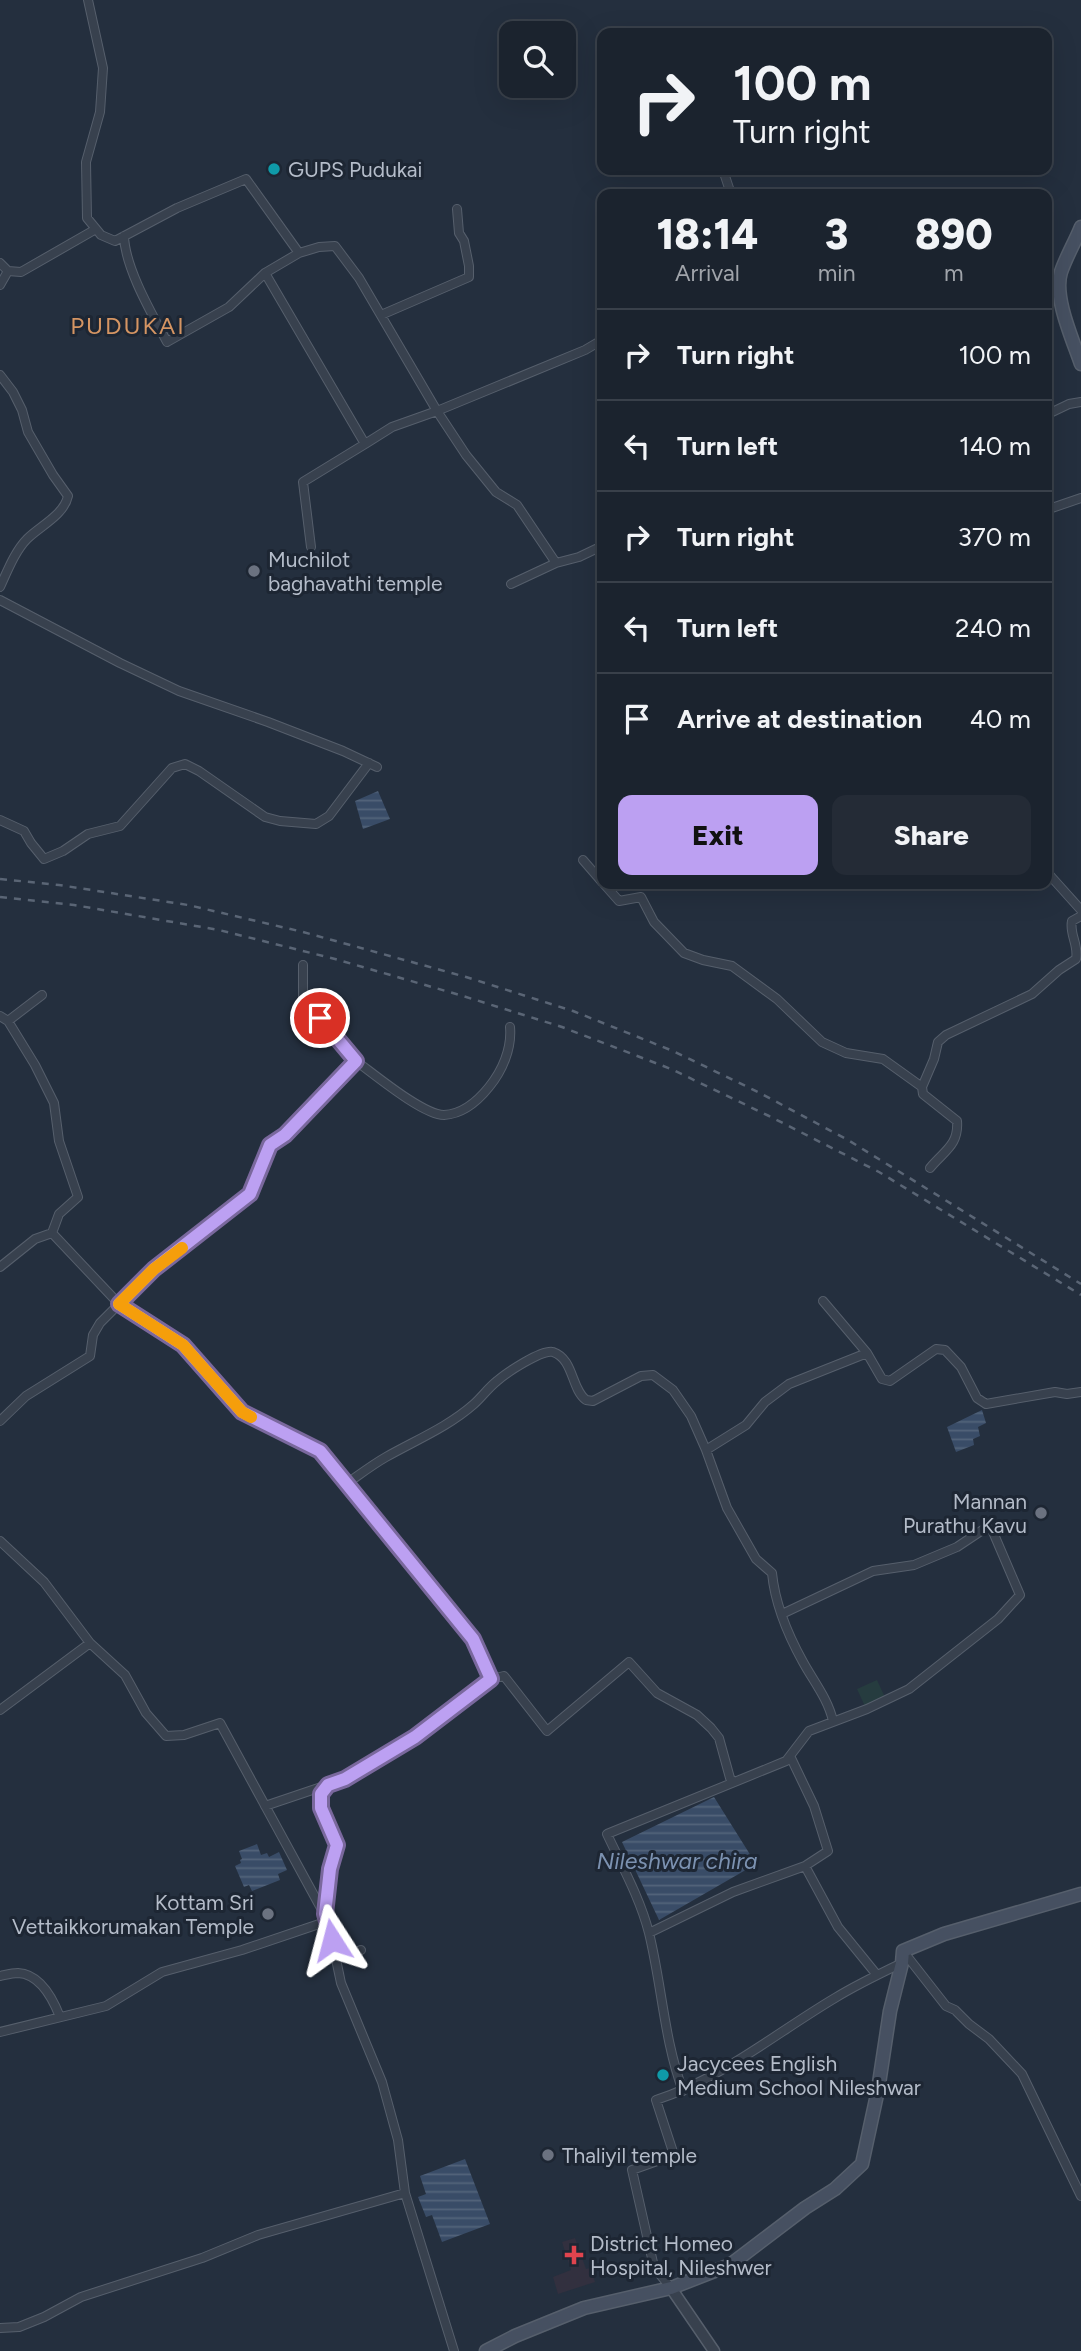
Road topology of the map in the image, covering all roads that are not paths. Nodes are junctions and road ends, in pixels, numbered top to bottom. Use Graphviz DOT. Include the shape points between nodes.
graph roads {
  1 [pos="88,0"];
  2 [pos="457,209"];
  3 [pos="1081,227"];
  4 [pos="96,229"];
  5 [pos="124,236"];
  6 [pos="299,253"];
  7 [pos="0,263"];
  8 [pos="8,271"];
  9 [pos="265,273"];
  10 [pos="0,285"];
  11 [pos="381,315"];
  12 [pos="597,343"];
  13 [pos="1081,364"];
  14 [pos="0,375"];
  15 [pos="1081,401"];
  16 [pos="437,411"];
  17 [pos="1052,412"];
  18 [pos="365,444"];
  19 [pos="1081,498"];
  20 [pos="1052,508"];
  21 [pos="311,547"];
  22 [pos="597,548"];
  23 [pos="555,563"];
  24 [pos="511,584"];
  25 [pos="0,587"];
  26 [pos="0,600"];
  27 [pos="0,820"];
  28 [pos="583,860"];
  29 [pos="597,876"];
  30 [pos="1052,878"];
  31 [pos="608,889"];
  32 [pos="1081,909"];
  33 [pos="1081,916"];
  34 [pos="303,965"];
  35 [pos="42,995"];
  36 [pos="4,1018"];
  37 [pos="510,1027"];
  38 [pos="356,1061"];
  39 [pos="922,1087"];
  40 [pos="930,1168"];
  41 [pos="51,1233"];
  42 [pos="0,1267"];
  43 [pos="823,1301"];
  44 [pos="119,1304"];
  45 [pos="867,1353"];
  46 [pos="1081,1392"];
  47 [pos="0,1421"];
  48 [pos="706,1450"];
  49 [pos="346,1484"];
  50 [pos="0,1541"];
  51 [pos="782,1614"];
  52 [pos="90,1643"];
  53 [pos="491,1679"];
  54 [pos="0,1710"];
  55 [pos="833,1721"];
  56 [pos="786,1760"];
  57 [pos="733,1782"];
  58 [pos="328,1785"];
  59 [pos="265,1806"];
  60 [pos="805,1866"];
  61 [pos="1081,1894"];
  62 [pos="326,1918"];
  63 [pos="649,1933"];
  64 [pos="361,1950"];
  65 [pos="902,1957"];
  66 [pos="336,1959"];
  67 [pos="877,1975"];
  68 [pos="0,1976"];
  69 [pos="60,2017"];
  70 [pos="0,2032"];
  71 [pos="683,2091"];
  72 [pos="405,2193"];
  73 [pos="1081,2196"];
  74 [pos="671,2288"];
  75 [pos="0,2328"];
  76 [pos="454,2351"];
  77 [pos="486,2351"];
  78 [pos="714,2351"];
  1 -- 4 [label="street" via="103,68 100,111 86,162 87,218"];
  2 -- 11 [label="street" via="469,277"];
  3 -- 13 [label="main road" via="1059,285"];
  4 -- 5 [label="street" via="115,241"];
  4 -- 8 [label="street" via="21,272"];
  5 -- 6 [label="street" via="246,179"];
  5 -- 9 [label="street" via="124,252 167,342 229,307"];
  6 -- 9 [label="street"];
  6 -- 11 [label="street" via="335,247"];
  7 -- 8 [label="street"];
  8 -- 10 [label="street"];
  9 -- 18 [label="street"];
  11 -- 16 [label="street"];
  12 -- 16 [label="street"];
  14 -- 25 [label="street" via="22,410 28,432 68,496 48,522 25,540"];
  15 -- 17 [label="street"];
  16 -- 18 [label="street" via="392,427"];
  16 -- 23 [label="street" via="496,492 517,505"];
  18 -- 21 [label="street" via="303,482"];
  19 -- 20 [label="street"];
  22 -- 23 [label="street"];
  23 -- 24 [label="street"];
  26 -- 27 [label="street" via="179,691 373,765 329,816 316,824 265,817 185,764 172,768 120,826 88,834 44,859 24,831"];
  28 -- 29 [label="street"];
  30 -- 32 [label="street"];
  31 -- 39 [label="street" via="619,901 640,897 654,922 684,953 733,966 822,1042 846,1053 883,1059"];
  33 -- 39 [label="street" via="1070,927 1076,959 1032,994 946,1035 938,1042"];
  34 -- 38 [label="street" via="303,997"];
  35 -- 36 [label="street"];
  36 -- 41 [label="street" via="54,1103 59,1141 78,1197 60,1214"];
  37 -- 38 [label="street" via="511,1039 499,1074 463,1112 441,1115 426,1109"];
  38 -- 44 [label="street" via="270,1145 250,1194 154,1269"];
  39 -- 40 [label="street" via="923,1094 957,1121 954,1143"];
  41 -- 42 [label="street" via="35,1239"];
  41 -- 44 [label="street"];
  43 -- 45 [label="street"];
  44 -- 47 [label="street" via="100,1322 90,1356 26,1396"];
  44 -- 49 [label="street" via="183,1345 242,1412 320,1451"];
  45 -- 46 [label="street" via="882,1379 890,1381 936,1349 945,1350 961,1367 977,1398 986,1404"];
  45 -- 48 [label="street" via="789,1384 746,1425"];
  48 -- 49 [label="street" via="673,1390 653,1375 586,1400 562,1359 554,1352 543,1352 496,1381 459,1417"];
  48 -- 51 [label="street" via="727,1508 756,1559 772,1573"];
  49 -- 53 [label="street" via="473,1639"];
  50 -- 52 [label="street" via="44,1582"];
  51 -- 55 [label="street"];
  51 -- 55 [label="street" via="873,1571 914,1565 957,1547 990,1525 1020,1595 998,1619 909,1689"];
  52 -- 54 [label="street"];
  52 -- 59 [label="street" via="125,1675 146,1713 166,1736 220,1723"];
  53 -- 57 [label="street" via="504,1676 547,1731 629,1662 657,1693 711,1728 719,1738"];
  53 -- 58 [label="street" via="415,1737"];
  55 -- 56 [label="street" via="809,1731"];
  56 -- 57 [label="street"];
  56 -- 60 [label="street" via="792,1758 828,1851"];
  57 -- 63 [label="street" via="607,1834"];
  58 -- 59 [label="street"];
  58 -- 62 [label="street" via="321,1794 321,1808 337,1845"];
  59 -- 62 [label="street"];
  60 -- 63 [label="street" via="733,1892"];
  60 -- 67 [label="street" via="838,1927"];
  61 -- 65 [label="main road" via="943,1934"];
  62 -- 66 [label="street"];
  62 -- 69 [label="street" via="242,1950 162,1972 106,2006"];
  63 -- 71 [label="street" via="663,2019"];
  64 -- 66 [label="street"];
  65 -- 67 [label="street"];
  65 -- 73 [label="street" via="946,2006 989,2039 1022,2074"];
  65 -- 74 [label="main road" via="862,2164 835,2189 733,2262"];
  66 -- 72 [label="street" via="341,1983 382,2082 398,2140"];
  67 -- 71 [label="street"];
  68 -- 69 [label="street" via="30,1976 49,1992"];
  69 -- 70 [label="street"];
  71 -- 74 [label="street" via="656,2100 674,2155 632,2170 654,2267"];
  72 -- 75 [label="street" via="258,2235 81,2297 19,2327"];
  72 -- 76 [label="street"];
  74 -- 77 [label="main road" via="584,2308"];
  74 -- 78 [label="street"];
}
